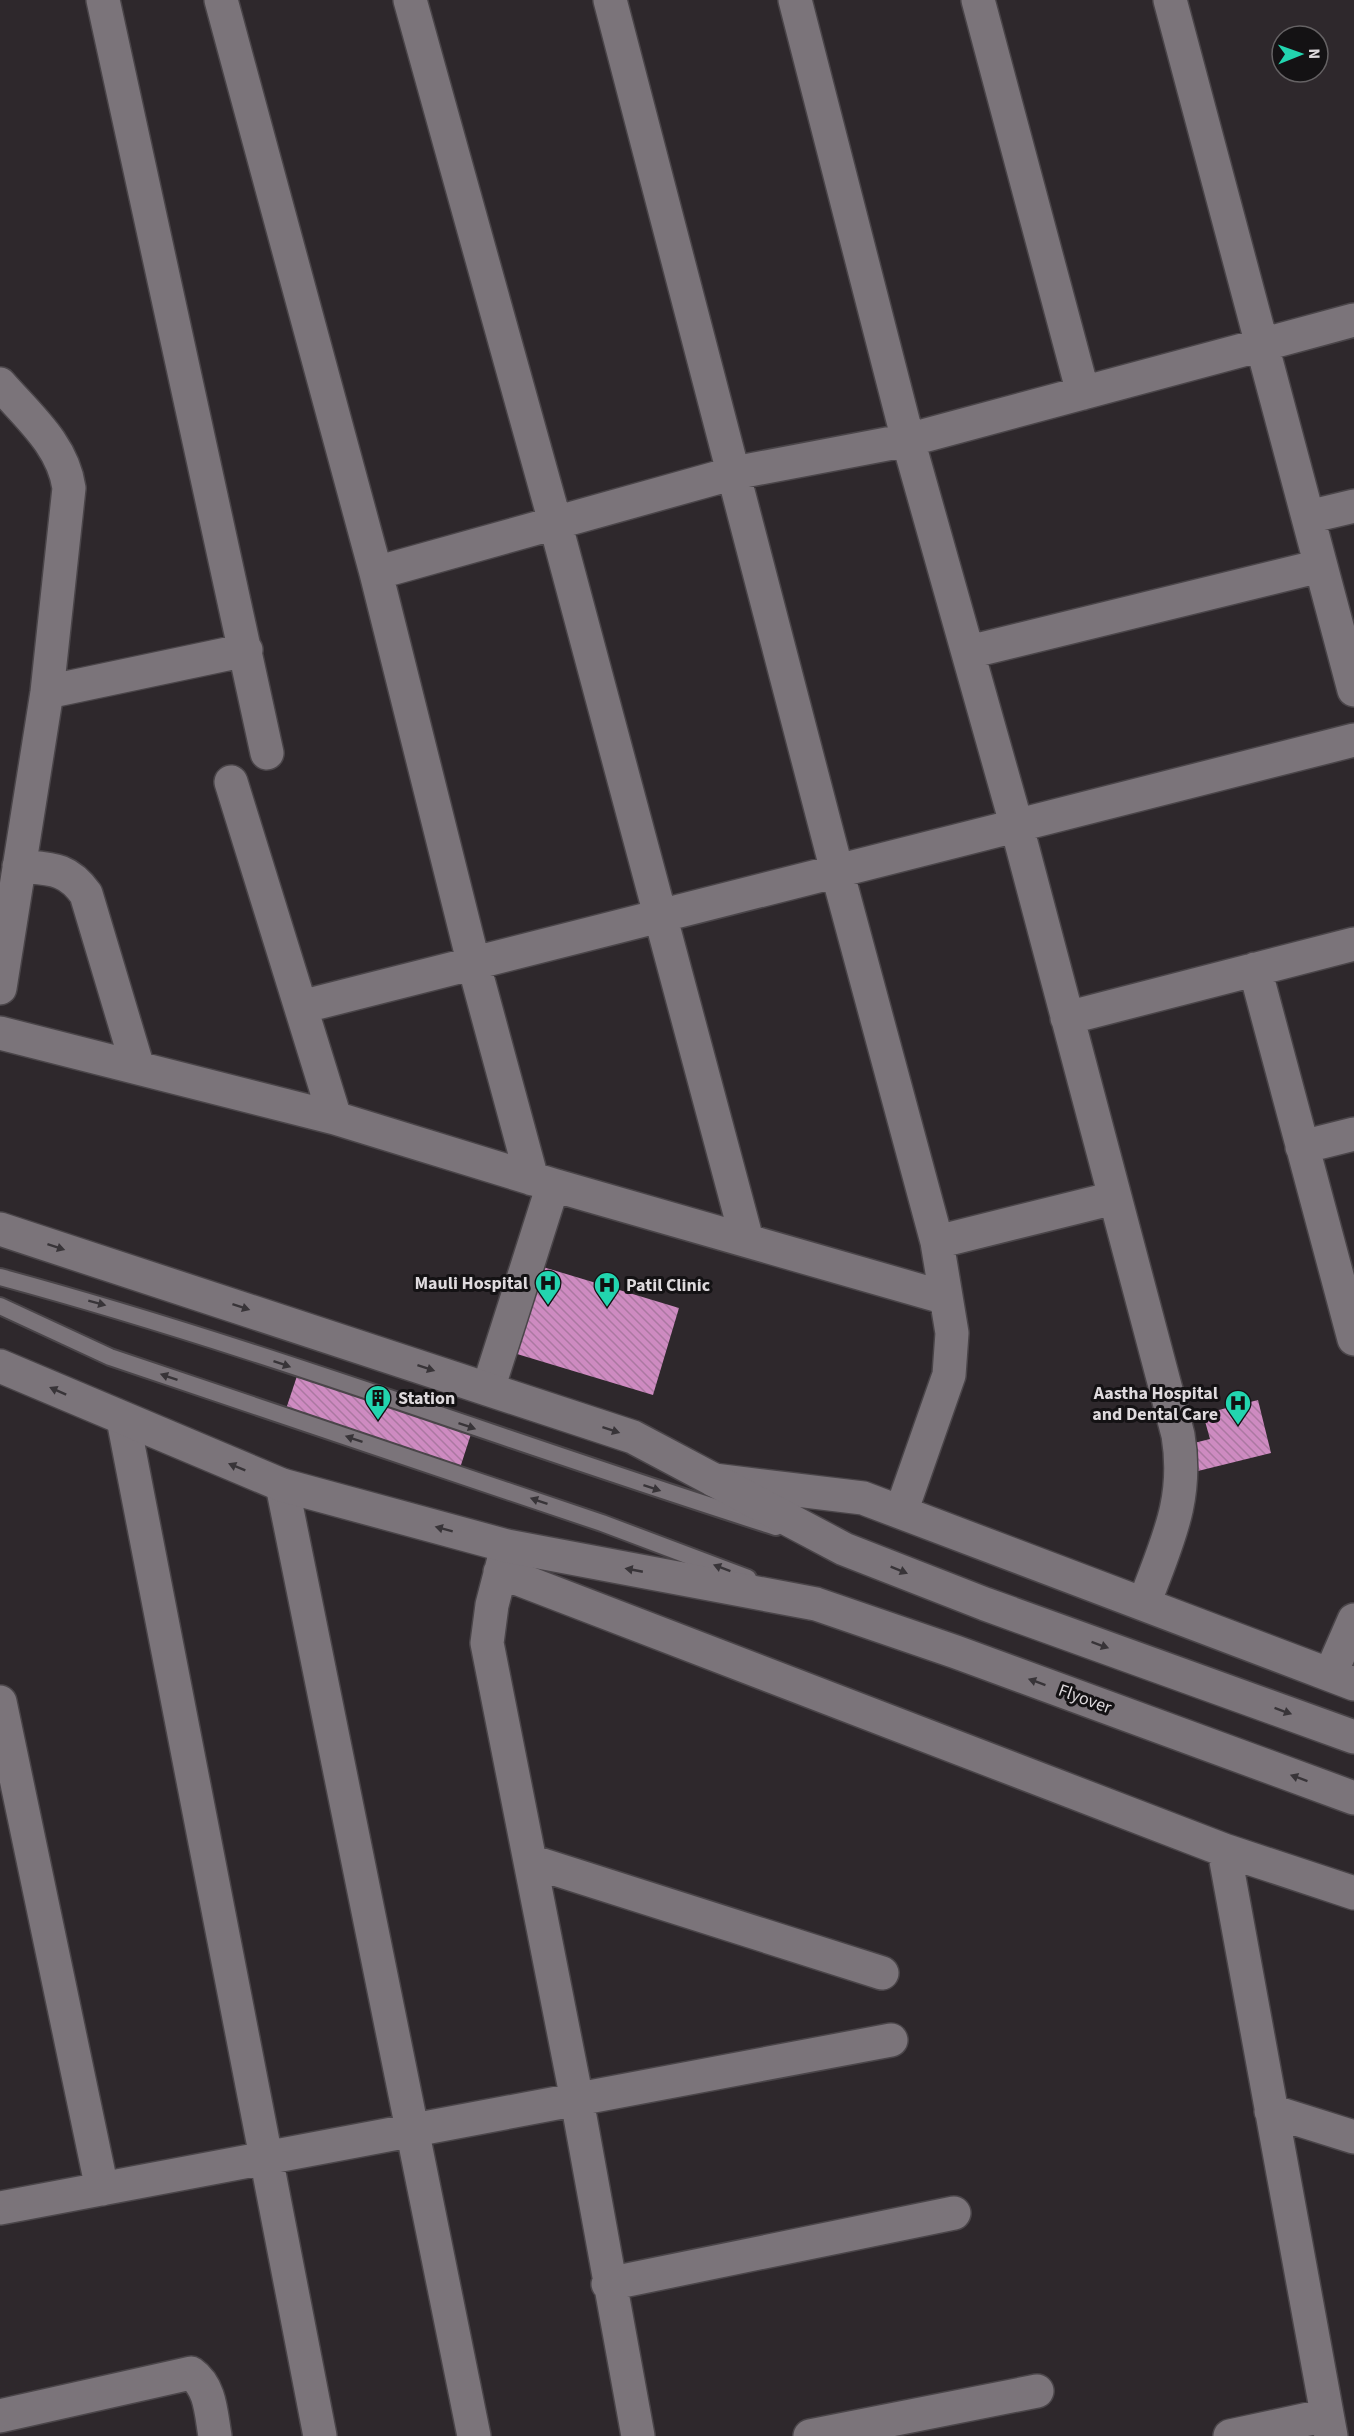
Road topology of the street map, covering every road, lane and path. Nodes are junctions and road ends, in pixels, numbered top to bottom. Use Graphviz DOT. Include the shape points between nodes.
graph roads {
  1 [pos="103,0"];
  2 [pos="221,0"];
  3 [pos="410,0"];
  4 [pos="610,0"];
  5 [pos="795,0"];
  6 [pos="978,0"];
  7 [pos="1170,0"];
  8 [pos="1354,320"];
  9 [pos="1261,345"];
  10 [pos="0,384"];
  11 [pos="1083,393"];
  12 [pos="908,440"];
  13 [pos="734,473"];
  14 [pos="1354,506"];
  15 [pos="1308,517"];
  16 [pos="555,522"];
  17 [pos="1320,566"];
  18 [pos="376,573"];
  19 [pos="246,650"];
  20 [pos="969,652"];
  21 [pos="1354,690"];
  22 [pos="47,692"];
  23 [pos="1354,740"];
  24 [pos="267,753"];
  25 [pos="231,782"];
  26 [pos="1017,827"];
  27 [pos="19,866"];
  28 [pos="837,871"];
  29 [pos="660,916"];
  30 [pos="1354,944"];
  31 [pos="474,965"];
  32 [pos="1255,969"];
  33 [pos="0,988"];
  34 [pos="301,1007"];
  35 [pos="1067,1018"];
  36 [pos="0,1033"];
  37 [pos="138,1068"];
  38 [pos="334,1118"];
  39 [pos="1354,1134"];
  40 [pos="1302,1147"];
  41 [pos="543,1182"];
  42 [pos="1114,1198"];
  43 [pos="0,1229"];
  44 [pos="747,1239"];
  45 [pos="937,1242"];
  46 [pos="0,1277"];
  47 [pos="946,1298"];
  48 [pos="0,1306"];
  49 [pos="1354,1338"];
  50 [pos="0,1366"];
  51 [pos="488,1389"];
  52 [pos="123,1419"];
  53 [pos="714,1480"];
  54 [pos="282,1485"];
  55 [pos="901,1512"];
  56 [pos="844,1549"];
  57 [pos="504,1559"];
  58 [pos="816,1604"];
  59 [pos="1144,1604"];
  60 [pos="1354,1620"];
  61 [pos="1342,1679"];
  62 [pos="0,1702"];
  63 [pos="1354,1737"];
  64 [pos="1354,1798"];
  65 [pos="1224,1850"];
  66 [pos="530,1861"];
  67 [pos="1354,1893"];
  68 [pos="882,1973"];
  69 [pos="891,2040"];
  70 [pos="577,2100"];
  71 [pos="1271,2111"];
  72 [pos="412,2130"];
  73 [pos="1354,2138"];
  74 [pos="267,2158"];
  75 [pos="102,2189"];
  76 [pos="0,2208"];
  77 [pos="954,2213"];
  78 [pos="608,2284"];
  79 [pos="1037,2391"];
  80 [pos="0,2416"];
  81 [pos="1329,2426"];
  82 [pos="214,2436"];
  83 [pos="320,2436"];
  84 [pos="474,2436"];
  85 [pos="638,2436"];
  86 [pos="810,2436"];
  87 [pos="1230,2436"];
  1 -- 19 [label="street"];
  2 -- 18 [label="street"];
  3 -- 16 [label="street"];
  4 -- 13 [label="street"];
  5 -- 12 [label="street"];
  6 -- 11 [label="street"];
  7 -- 9 [label="street"];
  8 -- 9 [label="street"];
  9 -- 11 [label="street"];
  9 -- 15 [label="street"];
  10 -- 22 [label="street" via="57,450 66,468 68,508"];
  11 -- 12 [label="street"];
  12 -- 13 [label="street"];
  12 -- 20 [label="street"];
  13 -- 16 [label="street"];
  13 -- 28 [label="street"];
  14 -- 15 [label="street"];
  15 -- 17 [label="street"];
  16 -- 18 [label="street"];
  16 -- 29 [label="street"];
  17 -- 20 [label="street"];
  17 -- 21 [label="street"];
  18 -- 31 [label="street"];
  19 -- 22 [label="street"];
  19 -- 24 [label="street"];
  20 -- 26 [label="street"];
  22 -- 27 [label="street"];
  23 -- 26 [label="street"];
  25 -- 34 [label="street"];
  26 -- 28 [label="street"];
  26 -- 35 [label="street"];
  27 -- 33 [label="street"];
  27 -- 37 [label="street" via="68,874 86,894"];
  28 -- 29 [label="street"];
  28 -- 45 [label="street"];
  29 -- 31 [label="street"];
  29 -- 44 [label="street"];
  30 -- 32 [label="street"];
  31 -- 34 [label="street"];
  31 -- 41 [label="street"];
  32 -- 35 [label="street"];
  32 -- 40 [label="street"];
  34 -- 38 [label="street"];
  35 -- 42 [label="street"];
  36 -- 37 [label="street"];
  37 -- 38 [label="street"];
  38 -- 41 [label="street"];
  39 -- 40 [label="street"];
  40 -- 49 [label="street"];
  41 -- 44 [label="street"];
  41 -- 51 [label="street"];
  42 -- 45 [label="street"];
  42 -- 59 [label="street" via="1183,1465 1178,1509"];
  43 -- 51 [label="street, one-way"];
  44 -- 47 [label="street"];
  45 -- 47 [label="street"];
  46 -- 56 [label="lane, one-way" via="123,1310"];
  47 -- 55 [label="street" via="952,1332 949,1375"];
  58 -- 48 [label="lane, one-way" via="602,1522 110,1356"];
  52 -- 50 [label="street, one-way"];
  51 -- 53 [label="street, one-way" via="633,1437"];
  54 -- 52 [label="street, one-way"];
  52 -- 74 [label="street"];
  53 -- 55 [label="street" via="854,1496"];
  53 -- 56 [label="street"];
  57 -- 54 [label="street, one-way"];
  54 -- 72 [label="street"];
  55 -- 59 [label="street"];
  56 -- 63 [label="street, one-way"];
  58 -- 57 [label="street, Flyover, one-way"];
  57 -- 65 [label="street"];
  57 -- 66 [label="street" via="487,1643"];
  64 -- 58 [label="street, Flyover, one-way"];
  59 -- 61 [label="street"];
  60 -- 61 [label="street"];
  62 -- 75 [label="street"];
  65 -- 67 [label="street"];
  65 -- 71 [label="street"];
  66 -- 68 [label="street"];
  66 -- 70 [label="street"];
  69 -- 70 [label="street"];
  70 -- 72 [label="street"];
  70 -- 78 [label="street"];
  71 -- 73 [label="street"];
  71 -- 81 [label="street"];
  72 -- 74 [label="street"];
  72 -- 84 [label="street"];
  74 -- 75 [label="street"];
  74 -- 83 [label="street"];
  75 -- 76 [label="street"];
  77 -- 78 [label="street"];
  78 -- 85 [label="street"];
  79 -- 86 [label="street"];
  80 -- 82 [label="street" via="191,2373 207,2391"];
  81 -- 87 [label="street"];
}
